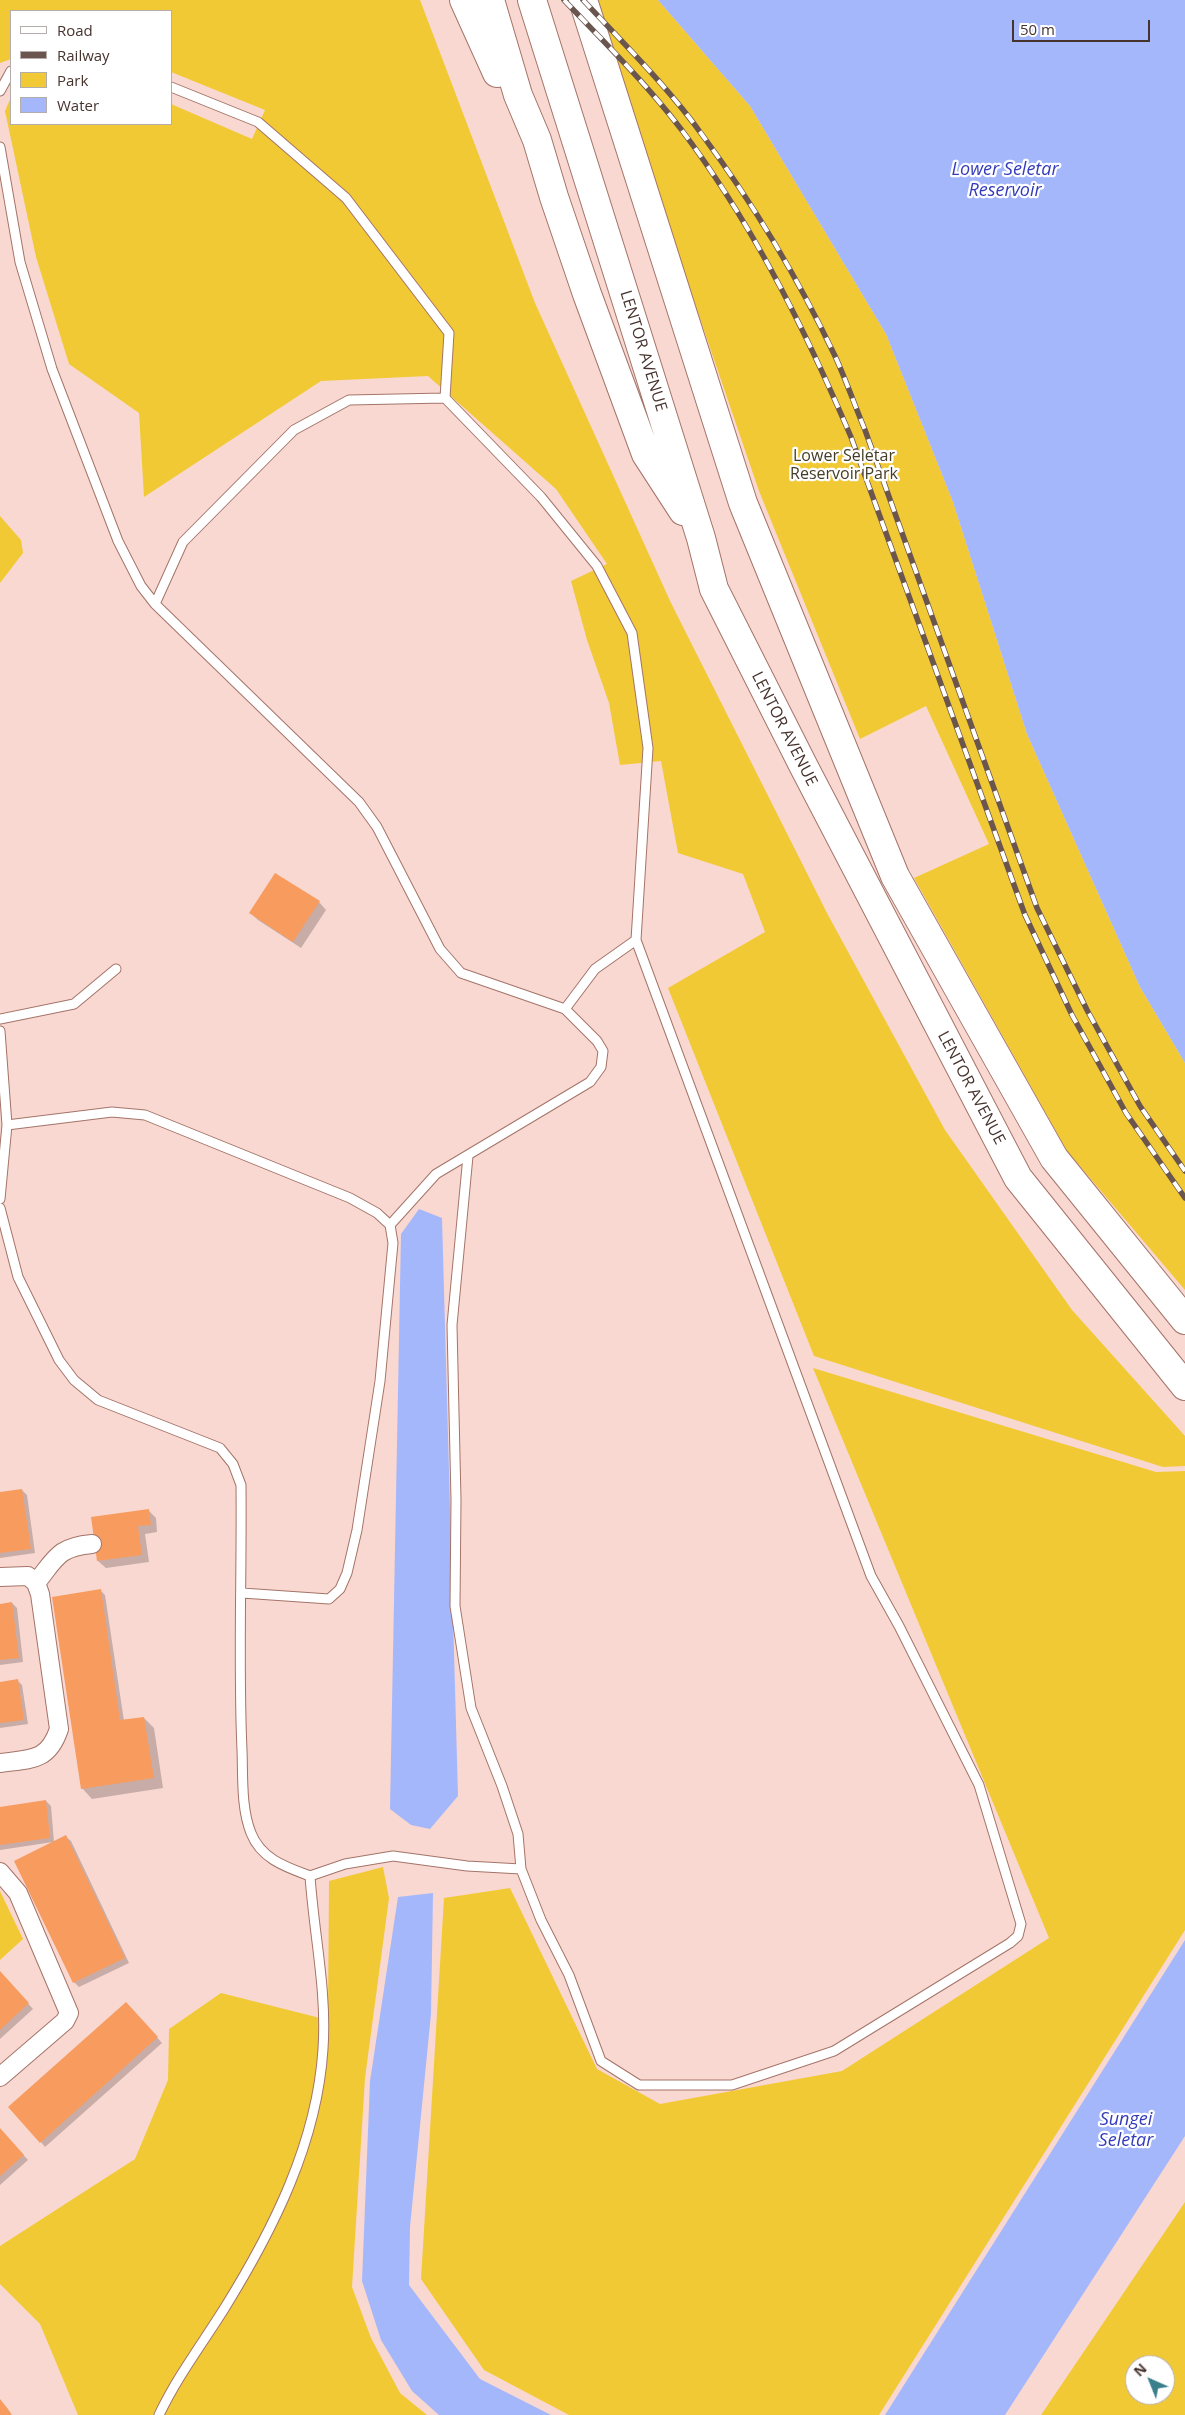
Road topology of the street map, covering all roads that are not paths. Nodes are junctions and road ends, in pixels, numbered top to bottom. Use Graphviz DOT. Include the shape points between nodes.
graph roads {
  1 [pos="464,0"];
  2 [pos="490,0"];
  3 [pos="532,0"];
  4 [pos="583,0"];
  5 [pos="10,73"];
  6 [pos="172,87"];
  7 [pos="0,92"];
  8 [pos="0,147"];
  9 [pos="554,197"];
  10 [pos="445,398"];
  11 [pos="701,538"];
  12 [pos="155,604"];
  13 [pos="636,940"];
  14 [pos="116,969"];
  15 [pos="565,1009"];
  16 [pos="0,1019"];
  17 [pos="0,1031"];
  18 [pos="7,1125"];
  19 [pos="468,1156"];
  20 [pos="0,1199"];
  21 [pos="0,1208"];
  22 [pos="390,1225"];
  23 [pos="1185,1320"];
  24 [pos="1185,1386"];
  25 [pos="92,1544"];
  26 [pos="0,1578"];
  27 [pos="36,1583"];
  28 [pos="242,1593"];
  29 [pos="0,1763"];
  30 [pos="521,1869"];
  31 [pos="0,1872"];
  32 [pos="310,1876"];
  33 [pos="0,2077"];
  34 [pos="160,2415"];
  1 -- 9 [label="main road"];
  2 -- 9 [label="main road" via="518,95 537,140"];
  3 -- 11 [label="main road, LENTOR AVENUE"];
  4 -- 23 [label="main road" via="743,503 895,876 1054,1158"];
  5 -- 7 [label="lane"];
  6 -- 10 [label="lane" via="258,122 346,198 449,333"];
  8 -- 12 [label="lane" via="20,262 52,369 118,541 141,586"];
  9 -- 11 [label="main road" via="646,454"];
  10 -- 12 [label="lane" via="349,400 294,430 183,542"];
  10 -- 13 [label="lane" via="541,497 597,566 632,633 648,748"];
  11 -- 24 [label="main road, LENTOR AVENUE" via="714,589 1018,1178"];
  12 -- 15 [label="lane" via="359,802 377,827 440,950 461,973"];
  13 -- 15 [label="lane" via="596,969"];
  13 -- 30 [label="lane" via="871,1576 979,1785 1020,1924 1018,1936 1010,1943 834,2051 732,2085 639,2086 601,2060 569,1975 541,1920"];
  14 -- 16 [label="lane" via="74,1004"];
  15 -- 19 [label="lane" via="597,1041 603,1051 601,1066 590,1082"];
  17 -- 18 [label="lane"];
  18 -- 20 [label="lane"];
  18 -- 22 [label="lane" via="112,1112 145,1115 350,1198 377,1213"];
  19 -- 22 [label="lane" via="436,1174"];
  19 -- 30 [label="lane" via="452,1325 456,1500 454,1606 471,1708 518,1834"];
  21 -- 28 [label="lane" via="18,1277 59,1360 74,1380 98,1400 220,1448 234,1464 241,1485"];
  22 -- 28 [label="lane" via="392,1243 380,1381 357,1530 347,1573 340,1589 329,1598"];
  25 -- 27 [label="street" via="72,1546 62,1551"];
  26 -- 27 [label="street" via="28,1576"];
  27 -- 29 [label="street" via="58,1729 55,1741 38,1758"];
  28 -- 32 [label="lane" via="240,1711 244,1796 251,1833 273,1862"];
  30 -- 32 [label="lane" via="393,1856 345,1864"];
  31 -- 33 [label="street" via="18,1893 69,2013"];
  32 -- 34 [label="lane" via="323,1981 323,2050 313,2116 287,2194 229,2300 173,2386"];
}
